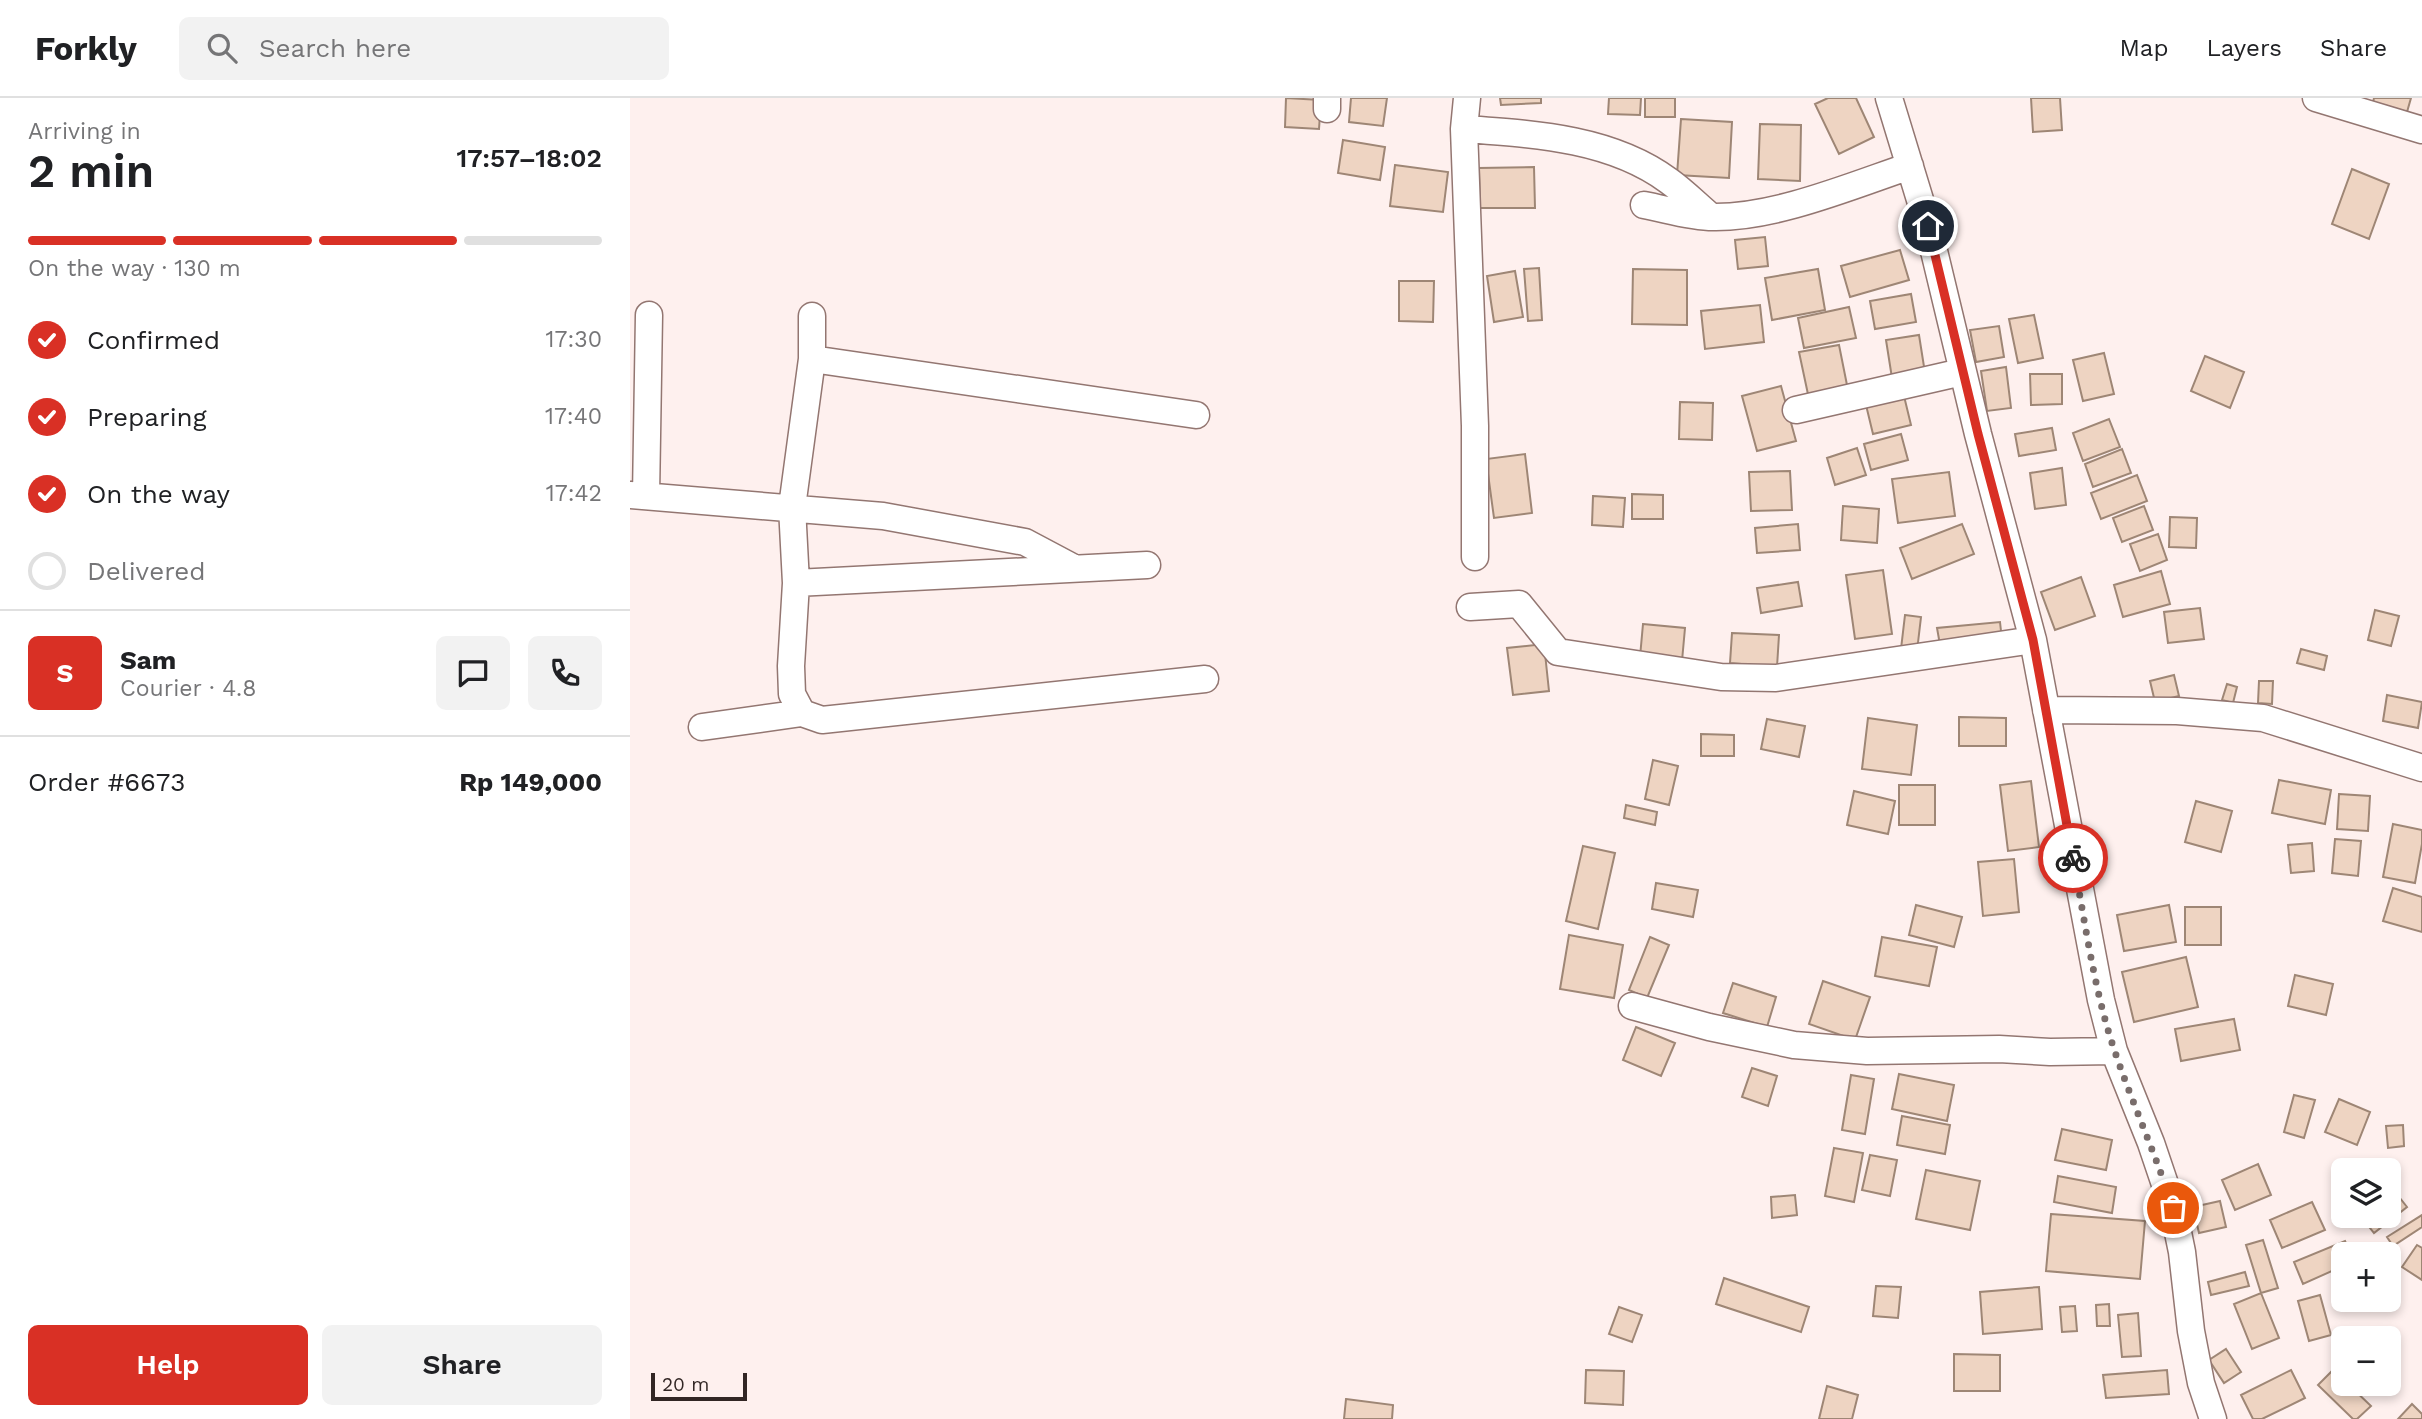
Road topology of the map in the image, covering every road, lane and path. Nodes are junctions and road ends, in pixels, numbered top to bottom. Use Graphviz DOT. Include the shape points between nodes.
graph roads {
  1 [pos="1467,98"];
  2 [pos="1889,98"];
  3 [pos="2316,98"];
  4 [pos="1465,129"];
  5 [pos="2422,130"];
  6 [pos="1910,166"];
  7 [pos="1644,205"];
  8 [pos="1712,217"];
  9 [pos="649,315"];
  10 [pos="812,316"];
  11 [pos="812,359"];
  12 [pos="1962,372"];
  13 [pos="1796,410"];
  14 [pos="1196,415"];
  15 [pos="638,495"];
  16 [pos="792,508"];
  17 [pos="1475,557"];
  18 [pos="1147,565"];
  19 [pos="1074,568"];
  20 [pos="796,583"];
  21 [pos="1469,607"];
  22 [pos="2033,640"];
  23 [pos="1205,679"];
  24 [pos="2046,710"];
  25 [pos="802,713"];
  26 [pos="702,727"];
  27 [pos="2422,768"];
  28 [pos="1632,1006"];
  29 [pos="2114,1051"];
  30 [pos="2213,1419"];
  1 -- 4 [label="street"];
  2 -- 6 [label="street"];
  3 -- 5 [label="street"];
  4 -- 8 [label="street" via="1570,140 1621,154 1668,180"];
  4 -- 17 [label="street"];
  6 -- 8 [label="street" via="1804,201 1757,213"];
  6 -- 12 [label="street"];
  7 -- 8 [label="street"];
  9 -- 15 [label="street"];
  10 -- 11 [label="street"];
  11 -- 14 [label="street"];
  11 -- 16 [label="street"];
  12 -- 13 [label="street"];
  12 -- 22 [label="street"];
  15 -- 16 [label="street"];
  16 -- 19 [label="street" via="883,516 1025,542"];
  16 -- 20 [label="street"];
  18 -- 19 [label="street"];
  19 -- 20 [label="street"];
  20 -- 25 [label="street" via="792,694"];
  21 -- 22 [label="street" via="1519,604 1558,652 1721,677 1776,678"];
  22 -- 24 [label="street"];
  23 -- 25 [label="street" via="822,720"];
  24 -- 27 [label="street" via="2263,718"];
  24 -- 29 [label="street"];
  25 -- 26 [label="street"];
  28 -- 29 [label="street" via="1794,1045 1867,1051"];
  29 -- 30 [label="street" via="2173,1208 2201,1383"];
}
